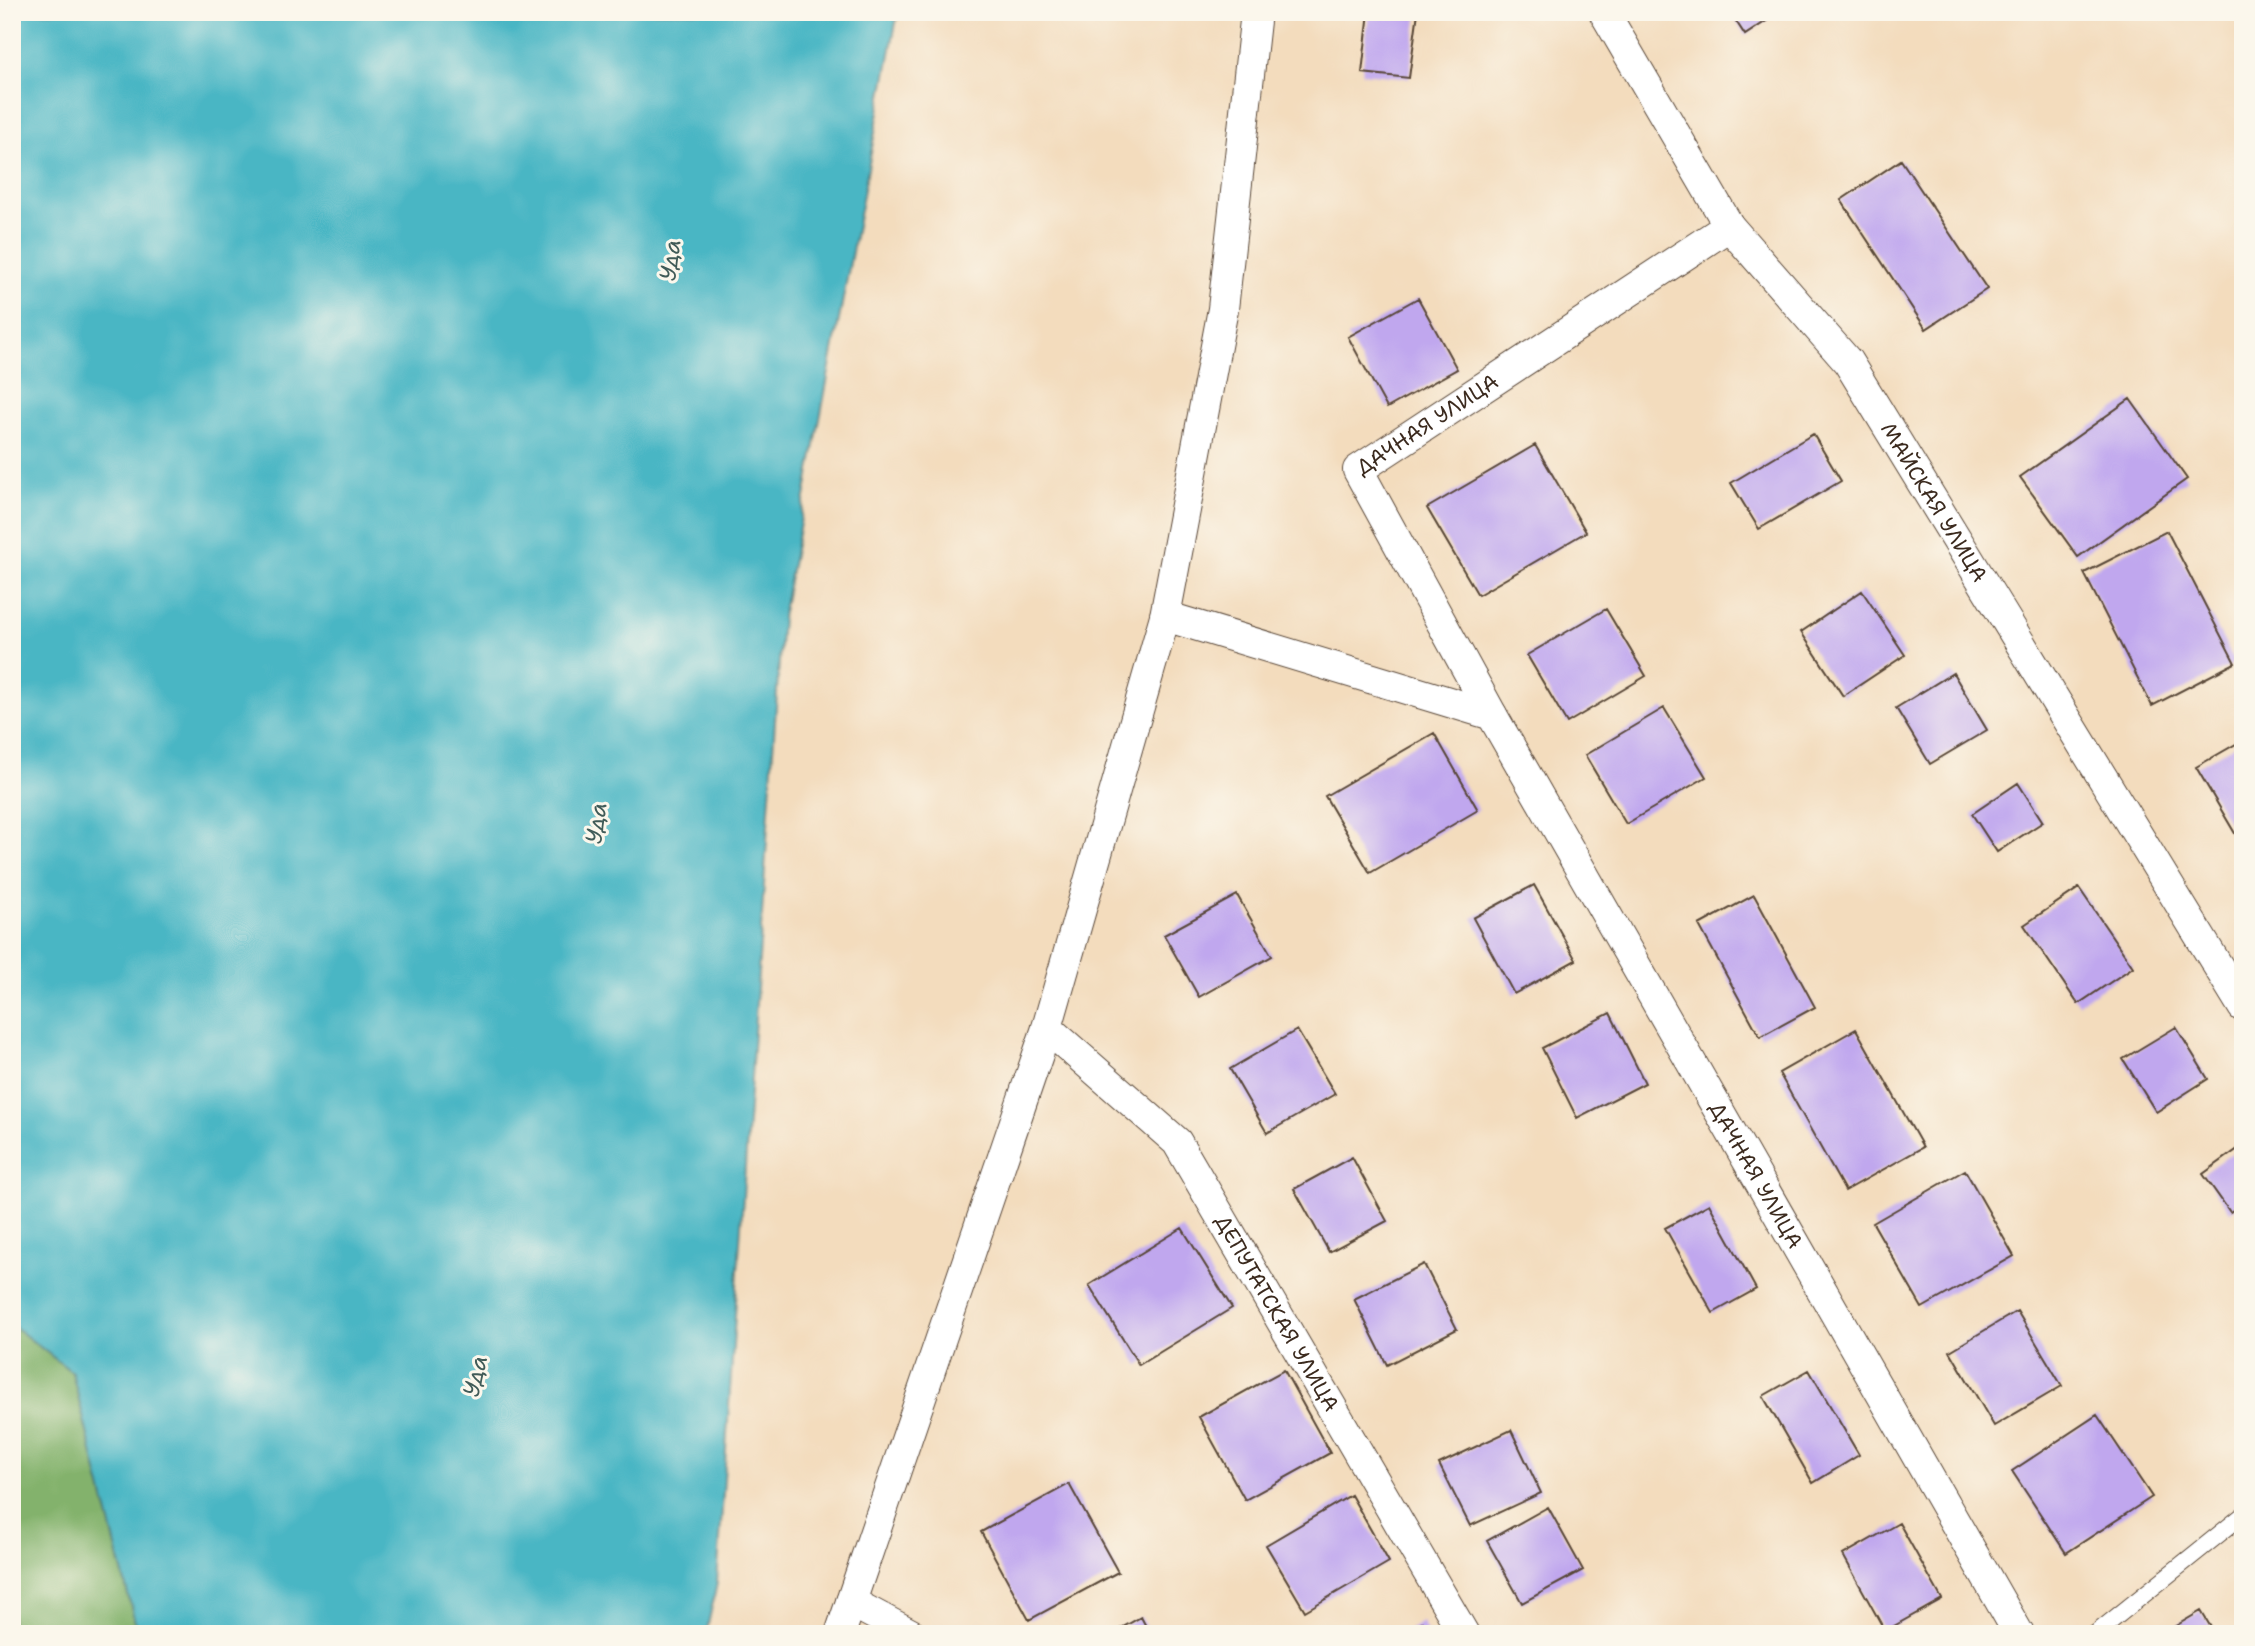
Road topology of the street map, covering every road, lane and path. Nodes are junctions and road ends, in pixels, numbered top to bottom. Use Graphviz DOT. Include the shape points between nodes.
graph roads {
  1 [pos="1256,12"];
  2 [pos="1604,12"];
  3 [pos="1729,226"];
  4 [pos="1165,616"];
  5 [pos="1492,715"];
  6 [pos="2243,1007"];
  7 [pos="1048,1028"];
  8 [pos="2243,1515"];
  9 [pos="851,1602"];
  10 [pos="840,1634"];
  11 [pos="911,1634"];
  12 [pos="1464,1634"];
  13 [pos="2019,1634"];
  14 [pos="2095,1634"];
  1 -- 4 [label="street" via="1223,309"];
  2 -- 3 [label="street, МАЙСКАЯ УЛИЦА"];
  3 -- 5 [label="street, ДАЧНАЯ УЛИЦА" via="1358,470"];
  3 -- 6 [label="street, МАЙСКАЯ УЛИЦА" via="1848,362"];
  4 -- 5 [label="street"];
  4 -- 7 [label="street"];
  5 -- 13 [label="street, ДАЧНАЯ УЛИЦА"];
  7 -- 9 [label="street"];
  7 -- 12 [label="street, ДЕПУТАТСКАЯ УЛИЦА" via="1177,1142"];
  8 -- 14 [label="lane"];
  9 -- 10 [label="street"];
  9 -- 11 [label="street"];
}
